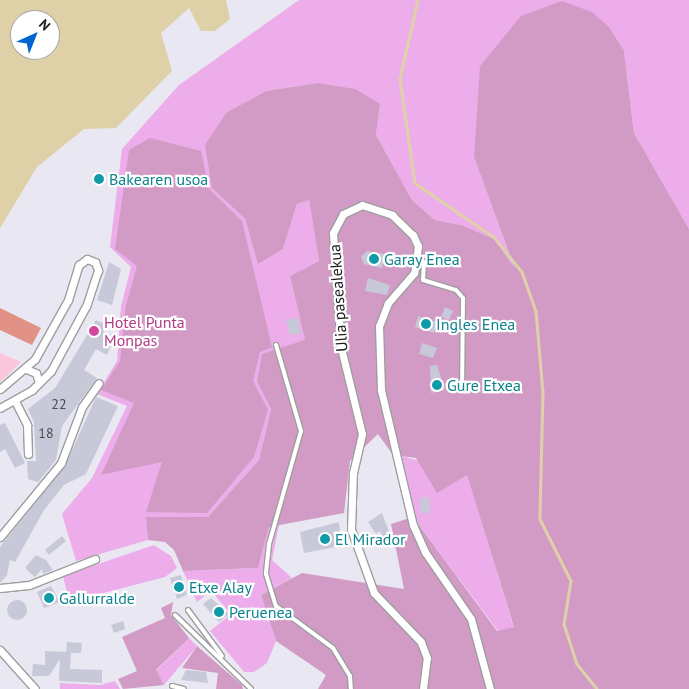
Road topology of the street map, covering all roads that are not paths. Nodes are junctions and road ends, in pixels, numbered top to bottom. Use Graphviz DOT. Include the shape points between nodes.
graph roads {
  1 [pos="418,262"];
  2 [pos="276,345"];
  3 [pos="26,369"];
  4 [pos="39,383"];
  5 [pos="99,383"];
  6 [pos="462,387"];
  7 [pos="0,388"];
  8 [pos="15,401"];
  9 [pos="0,408"];
  10 [pos="28,454"];
  11 [pos="1,534"];
  12 [pos="95,559"];
  13 [pos="0,588"];
  14 [pos="188,610"];
  15 [pos="175,615"];
  16 [pos="0,650"];
  17 [pos="223,658"];
  18 [pos="172,686"];
  19 [pos="35,689"];
  20 [pos="184,689"];
  21 [pos="251,689"];
  22 [pos="351,689"];
  23 [pos="423,689"];
  24 [pos="490,689"];
  1 -- 6 [label="lane" via="424,262 423,280 456,290 463,298"];
  1 -- 23 [label="street, Ulia pasealekua" via="414,235 392,215 372,207 362,205 343,214 333,233 343,357 362,434 353,473 351,529 374,593 421,642 427,658"];
  1 -- 24 [label="street" via="414,273 388,303 379,326 381,390 413,525 425,552 471,619"];
  2 -- 22 [label="lane" via="301,431 269,544 266,574 276,606 333,648 346,666"];
  3 -- 4 [label="street" via="36,373"];
  3 -- 4 [label="street" via="68,300 79,265 87,259 95,262 98,270 86,306 51,371"];
  3 -- 7 [label="street"];
  4 -- 8 [label="street"];
  5 -- 11 [label="street" via="82,407 62,463"];
  8 -- 9 [label="street"];
  8 -- 10 [label="street" via="27,425"];
  12 -- 13 [label="street" via="29,585"];
  14 -- 17 [label="lane"];
  15 -- 17 [label="lane" via="190,634"];
  16 -- 19 [label="street"];
  17 -- 21 [label="lane"];
  18 -- 20 [label="lane"];
}
